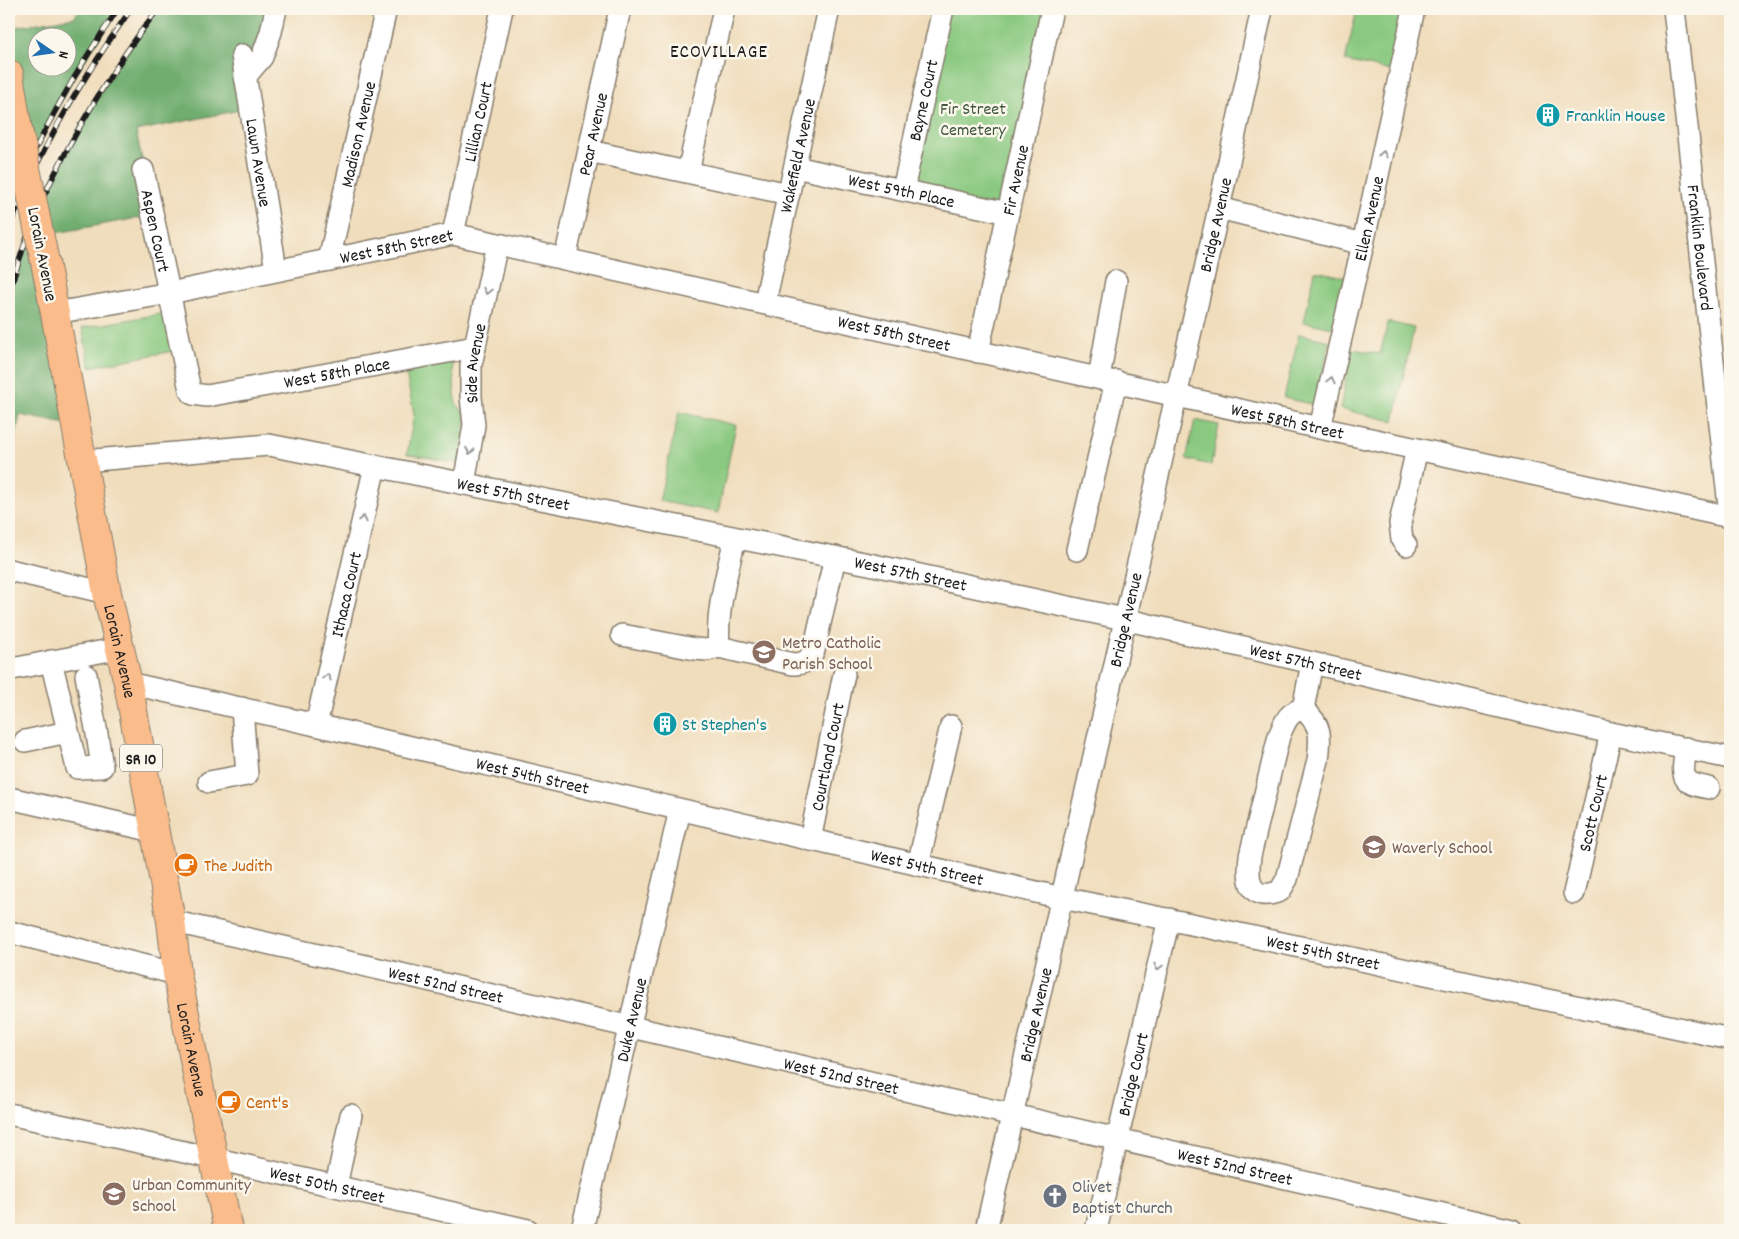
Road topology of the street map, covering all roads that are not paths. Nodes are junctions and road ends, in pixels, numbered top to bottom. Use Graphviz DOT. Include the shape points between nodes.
graph roads {
  1 [pos="276,9"];
  2 [pos="386,9"];
  3 [pos="502,9"];
  4 [pos="620,9"];
  5 [pos="724,9"];
  6 [pos="829,9"];
  7 [pos="943,9"];
  8 [pos="1052,9"];
  9 [pos="1262,9"];
  10 [pos="1414,9"];
  11 [pos="1674,9"];
  12 [pos="242,55"];
  13 [pos="9,74"];
  14 [pos="245,77"];
  15 [pos="589,151"];
  16 [pos="795,167"];
  17 [pos="143,170"];
  18 [pos="688,172"];
  19 [pos="903,190"];
  20 [pos="789,194"];
  21 [pos="1219,208"];
  22 [pos="1008,213"];
  23 [pos="453,234"];
  24 [pos="498,244"];
  25 [pos="1363,244"];
  26 [pos="565,259"];
  27 [pos="329,260"];
  28 [pos="276,270"];
  29 [pos="1116,281"];
  30 [pos="170,293"];
  31 [pos="765,302"];
  32 [pos="55,313"];
  33 [pos="475,347"];
  34 [pos="978,352"];
  35 [pos="1108,380"];
  36 [pos="1176,394"];
  37 [pos="198,395"];
  38 [pos="1320,428"];
  39 [pos="1417,449"];
  40 [pos="83,461"];
  41 [pos="374,466"];
  42 [pos="464,484"];
  43 [pos="1730,516"];
  44 [pos="735,538"];
  45 [pos="1406,545"];
  46 [pos="1077,550"];
  47 [pos="835,557"];
  48 [pos="9,570"];
  49 [pos="108,592"];
  50 [pos="1124,619"];
  51 [pos="622,635"];
  52 [pos="719,647"];
  53 [pos="120,648"];
  54 [pos="51,661"];
  55 [pos="1312,663"];
  56 [pos="12,669"];
  57 [pos="844,674"];
  58 [pos="86,675"];
  59 [pos="128,683"];
  60 [pos="242,708"];
  61 [pos="1304,709"];
  62 [pos="316,725"];
  63 [pos="951,726"];
  64 [pos="68,732"];
  65 [pos="1611,733"];
  66 [pos="25,741"];
  67 [pos="1686,748"];
  68 [pos="1730,758"];
  69 [pos="209,782"];
  70 [pos="1709,788"];
  71 [pos="9,798"];
  72 [pos="680,810"];
  73 [pos="154,831"];
  74 [pos="810,840"];
  75 [pos="918,865"];
  76 [pos="1574,893"];
  77 [pos="1062,898"];
  78 [pos="1169,919"];
  79 [pos="171,921"];
  80 [pos="9,932"];
  81 [pos="177,974"];
  82 [pos="630,1027"];
  83 [pos="1730,1039"];
  84 [pos="9,1114"];
  85 [pos="351,1115"];
  86 [pos="1012,1115"];
  87 [pos="1118,1139"];
  88 [pos="212,1158"];
  89 [pos="336,1186"];
  90 [pos="228,1230"];
  91 [pos="528,1230"];
  92 [pos="582,1230"];
  93 [pos="986,1230"];
  94 [pos="1096,1230"];
  95 [pos="1512,1230"];
  1 -- 14 [label="street" via="262,57"];
  2 -- 27 [label="street, Madison Avenue"];
  3 -- 23 [label="street, Lillian Court"];
  4 -- 15 [label="street, Pear Avenue"];
  5 -- 18 [label="street"];
  6 -- 16 [label="street, Wakefield Avenue"];
  7 -- 19 [label="street, Bayne Court"];
  8 -- 22 [label="street, Fir Avenue"];
  9 -- 21 [label="street, Bridge Avenue"];
  25 -- 10 [label="street, Ellen Avenue, one-way"];
  11 -- 43 [label="street, Franklin Boulevard"];
  12 -- 14 [label="street, Lawn Avenue"];
  13 -- 32 [label="main road, Lorain Avenue / SR 10, bridge"];
  14 -- 28 [label="street, Lawn Avenue"];
  15 -- 18 [label="street"];
  15 -- 26 [label="street, Pear Avenue"];
  16 -- 19 [label="street, West 59th Place"];
  16 -- 20 [label="street, Wakefield Avenue"];
  17 -- 30 [label="street, Aspen Court"];
  18 -- 20 [label="street"];
  19 -- 22 [label="street, West 59th Place"];
  20 -- 31 [label="street, Wakefield Avenue"];
  21 -- 25 [label="street"];
  21 -- 36 [label="street, Bridge Avenue"];
  22 -- 34 [label="street, Fir Avenue"];
  23 -- 24 [label="street, West 58th Street"];
  23 -- 27 [label="street, West 58th Street"];
  24 -- 26 [label="street, West 58th Street"];
  24 -- 33 [label="street, Side Avenue, one-way"];
  38 -- 25 [label="street, Ellen Avenue, one-way"];
  26 -- 31 [label="street, West 58th Street"];
  27 -- 28 [label="street, West 58th Street"];
  28 -- 30 [label="street, West 58th Street"];
  29 -- 35 [label="street"];
  30 -- 32 [label="street, West 58th Street"];
  30 -- 37 [label="street, Aspen Court" via="190,390"];
  31 -- 34 [label="street, West 58th Street"];
  32 -- 40 [label="main road, Lorain Avenue / SR 10"];
  33 -- 37 [label="street, West 58th Place" via="207,396"];
  33 -- 42 [label="street, Side Avenue, one-way" via="471,365 474,425"];
  34 -- 35 [label="street, West 58th Street"];
  35 -- 36 [label="street, West 58th Street"];
  35 -- 46 [label="street"];
  36 -- 38 [label="street, West 58th Street"];
  36 -- 50 [label="street, Bridge Avenue"];
  38 -- 39 [label="street, West 58th Street"];
  39 -- 43 [label="street, West 58th Street"];
  39 -- 45 [label="street" via="1400,523 1402,540"];
  40 -- 41 [label="street, West 57th Street" via="269,446"];
  40 -- 49 [label="main road, Lorain Avenue / SR 10"];
  41 -- 42 [label="street, West 57th Street"];
  62 -- 41 [label="street, Ithaca Court, one-way"];
  42 -- 44 [label="street, West 57th Street"];
  44 -- 47 [label="street, West 57th Street"];
  44 -- 52 [label="street" via="721,600"];
  47 -- 50 [label="street, West 57th Street"];
  47 -- 52 [label="street" via="814,650 803,664"];
  48 -- 49 [label="street"];
  49 -- 53 [label="main road, Lorain Avenue / SR 10"];
  50 -- 55 [label="street, West 57th Street"];
  50 -- 77 [label="street, Bridge Avenue"];
  51 -- 52 [label="street" via="694,649"];
  53 -- 54 [label="street"];
  53 -- 59 [label="main road, Lorain Avenue / SR 10"];
  54 -- 56 [label="street"];
  54 -- 64 [label="street"];
  55 -- 61 [label="street"];
  55 -- 65 [label="street, West 57th Street"];
  57 -- 74 [label="street, Courtland Court"];
  58 -- 64 [label="street" via="102,766 77,768"];
  59 -- 60 [label="street, West 54th Street"];
  59 -- 73 [label="main road, Lorain Avenue / SR 10"];
  60 -- 62 [label="street, West 54th Street"];
  60 -- 69 [label="street" via="247,775"];
  61 -- 61 [label="street" via="1294,711 1279,736 1250,856 1250,884 1257,891 1270,895 1280,891 1287,879 1318,760 1320,732 1314,718"];
  62 -- 72 [label="street, West 54th Street"];
  63 -- 75 [label="street"];
  64 -- 66 [label="street"];
  65 -- 67 [label="street, West 57th Street"];
  65 -- 76 [label="street, Scott Court"];
  67 -- 68 [label="street, West 57th Street"];
  67 -- 70 [label="street" via="1685,777 1693,785"];
  71 -- 73 [label="street"];
  72 -- 74 [label="street, West 54th Street"];
  72 -- 82 [label="street, Duke Avenue"];
  73 -- 79 [label="main road, Lorain Avenue / SR 10"];
  74 -- 75 [label="street, West 54th Street"];
  75 -- 77 [label="street, West 54th Street"];
  77 -- 78 [label="street, West 54th Street"];
  77 -- 86 [label="street, Bridge Avenue"];
  78 -- 83 [label="street, West 54th Street"];
  78 -- 87 [label="street, Bridge Court, one-way"];
  79 -- 81 [label="main road, Lorain Avenue / SR 10"];
  79 -- 82 [label="street, West 52nd Street"];
  80 -- 81 [label="street"];
  81 -- 88 [label="main road, Lorain Avenue / SR 10"];
  82 -- 86 [label="street, West 52nd Street"];
  82 -- 92 [label="street, Duke Avenue"];
  84 -- 88 [label="street, West 50th Street"];
  85 -- 89 [label="street"];
  86 -- 87 [label="street, West 52nd Street"];
  86 -- 93 [label="street, Bridge Avenue"];
  87 -- 94 [label="street, Bridge Court"];
  87 -- 95 [label="street, West 52nd Street"];
  88 -- 89 [label="street, West 50th Street"];
  88 -- 90 [label="main road, Lorain Avenue / SR 10"];
  89 -- 91 [label="street, West 50th Street"];
}
